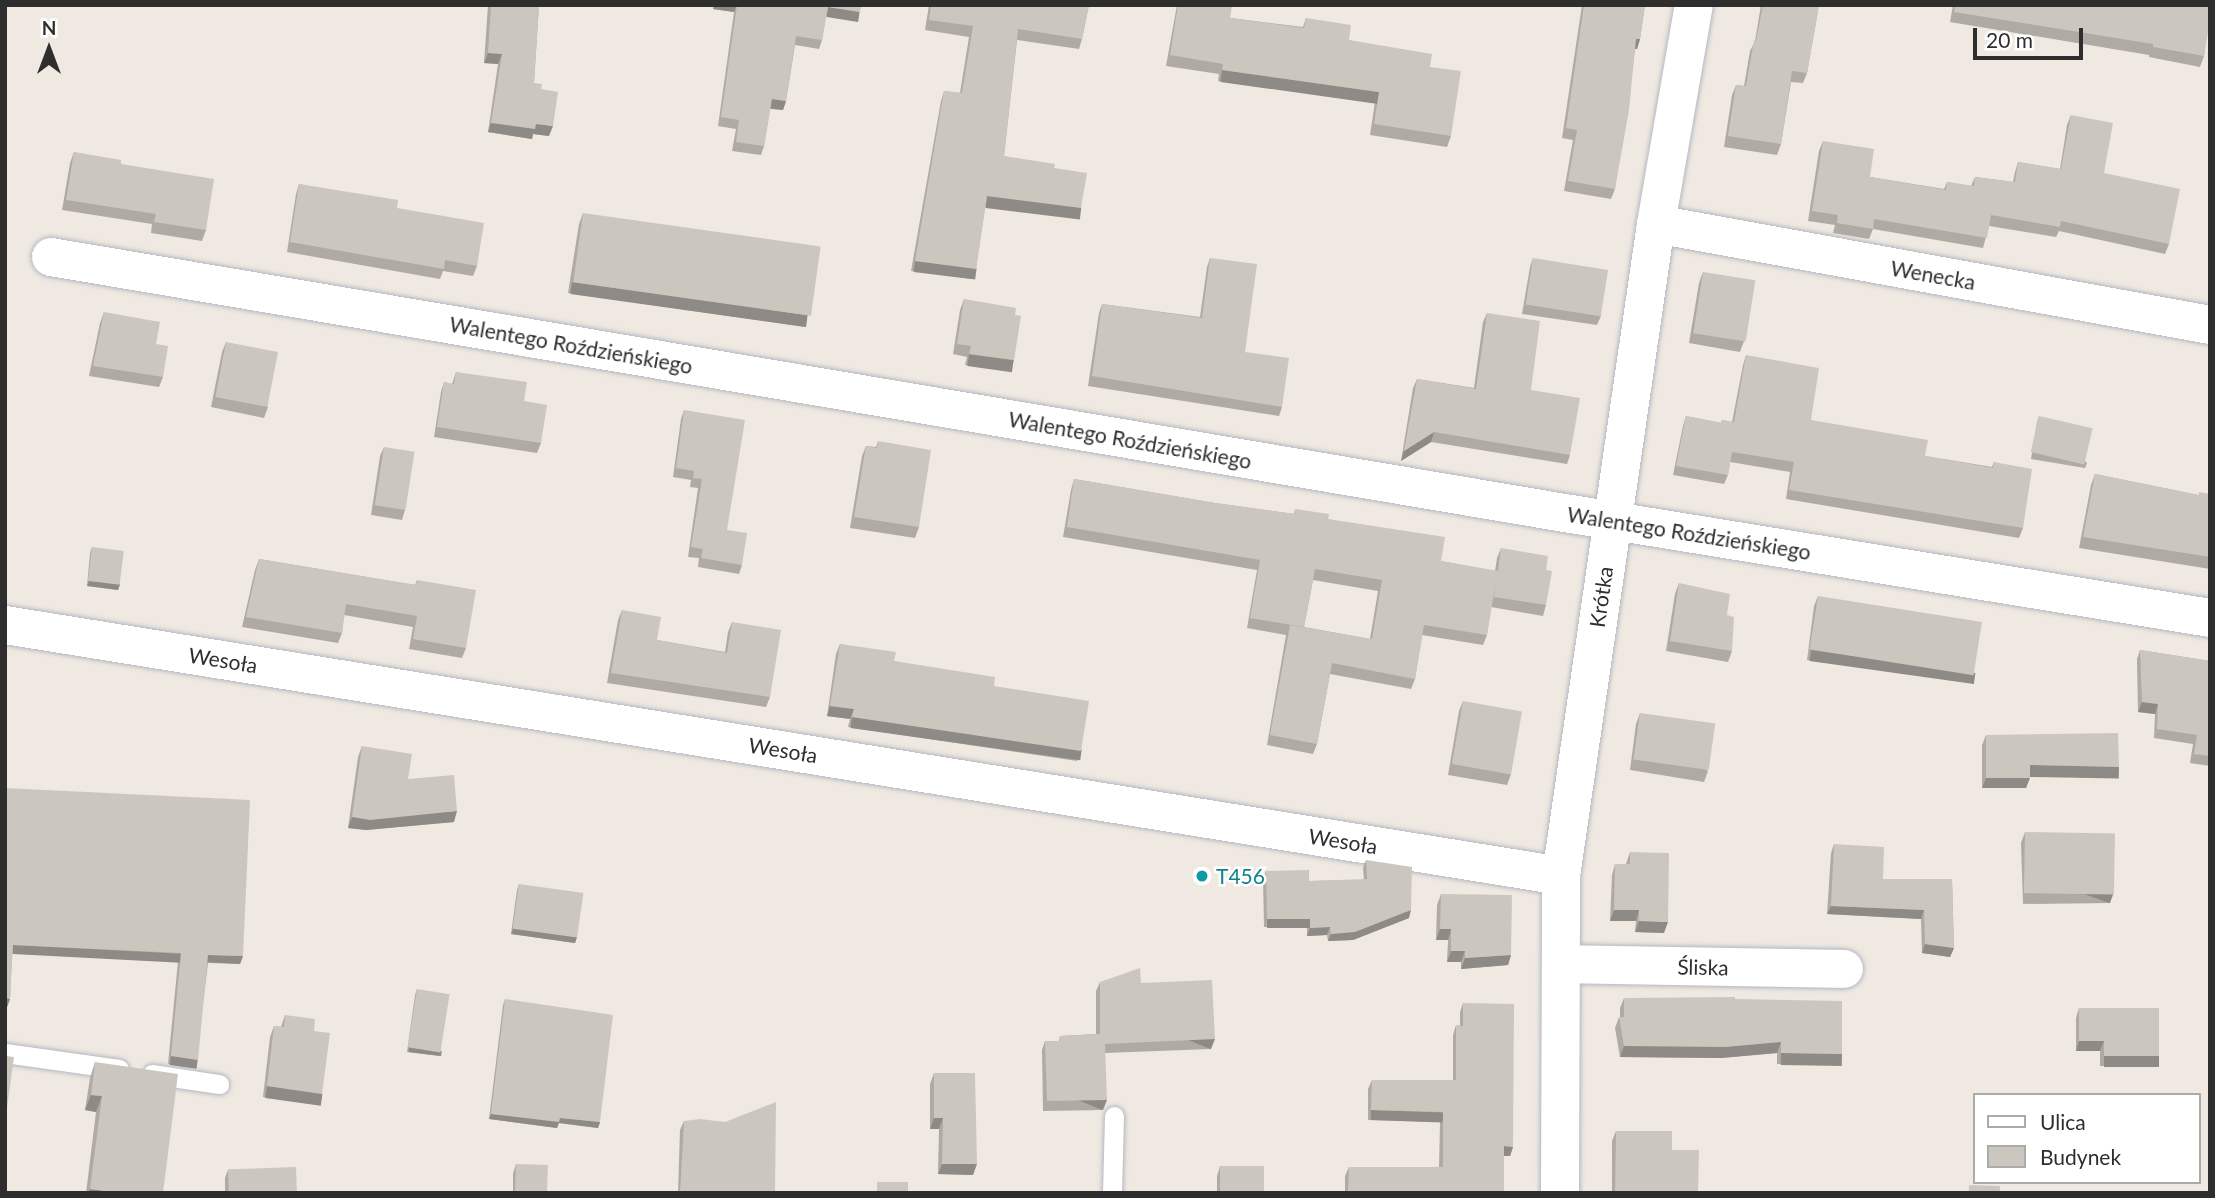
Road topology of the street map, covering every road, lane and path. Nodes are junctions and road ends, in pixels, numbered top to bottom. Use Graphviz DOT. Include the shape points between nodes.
graph roads {
  1 [pos="1694,5"];
  2 [pos="1656,224"];
  3 [pos="51,257"];
  4 [pos="2210,325"];
  5 [pos="1612,521"];
  6 [pos="2210,618"];
  7 [pos="5,625"];
  8 [pos="1561,876"];
  9 [pos="1561,964"];
  10 [pos="1844,969"];
  11 [pos="5,1053"];
  12 [pos="219,1084"];
  13 [pos="1114,1116"];
  14 [pos="1112,1193"];
  15 [pos="1560,1193"];
  1 -- 2 [label="street, Krótka"];
  2 -- 4 [label="street, Wenecka"];
  2 -- 5 [label="street, Krótka"];
  3 -- 5 [label="street, Walentego Roździeńskiego"];
  5 -- 6 [label="street, Walentego Roździeńskiego"];
  5 -- 8 [label="street, Krótka"];
  7 -- 8 [label="street, Wesoła"];
  8 -- 9 [label="street, Krótka"];
  9 -- 10 [label="street, Śliska"];
  9 -- 15 [label="street, Krótka"];
  11 -- 12 [label="lane"];
  13 -- 14 [label="lane"];
}
